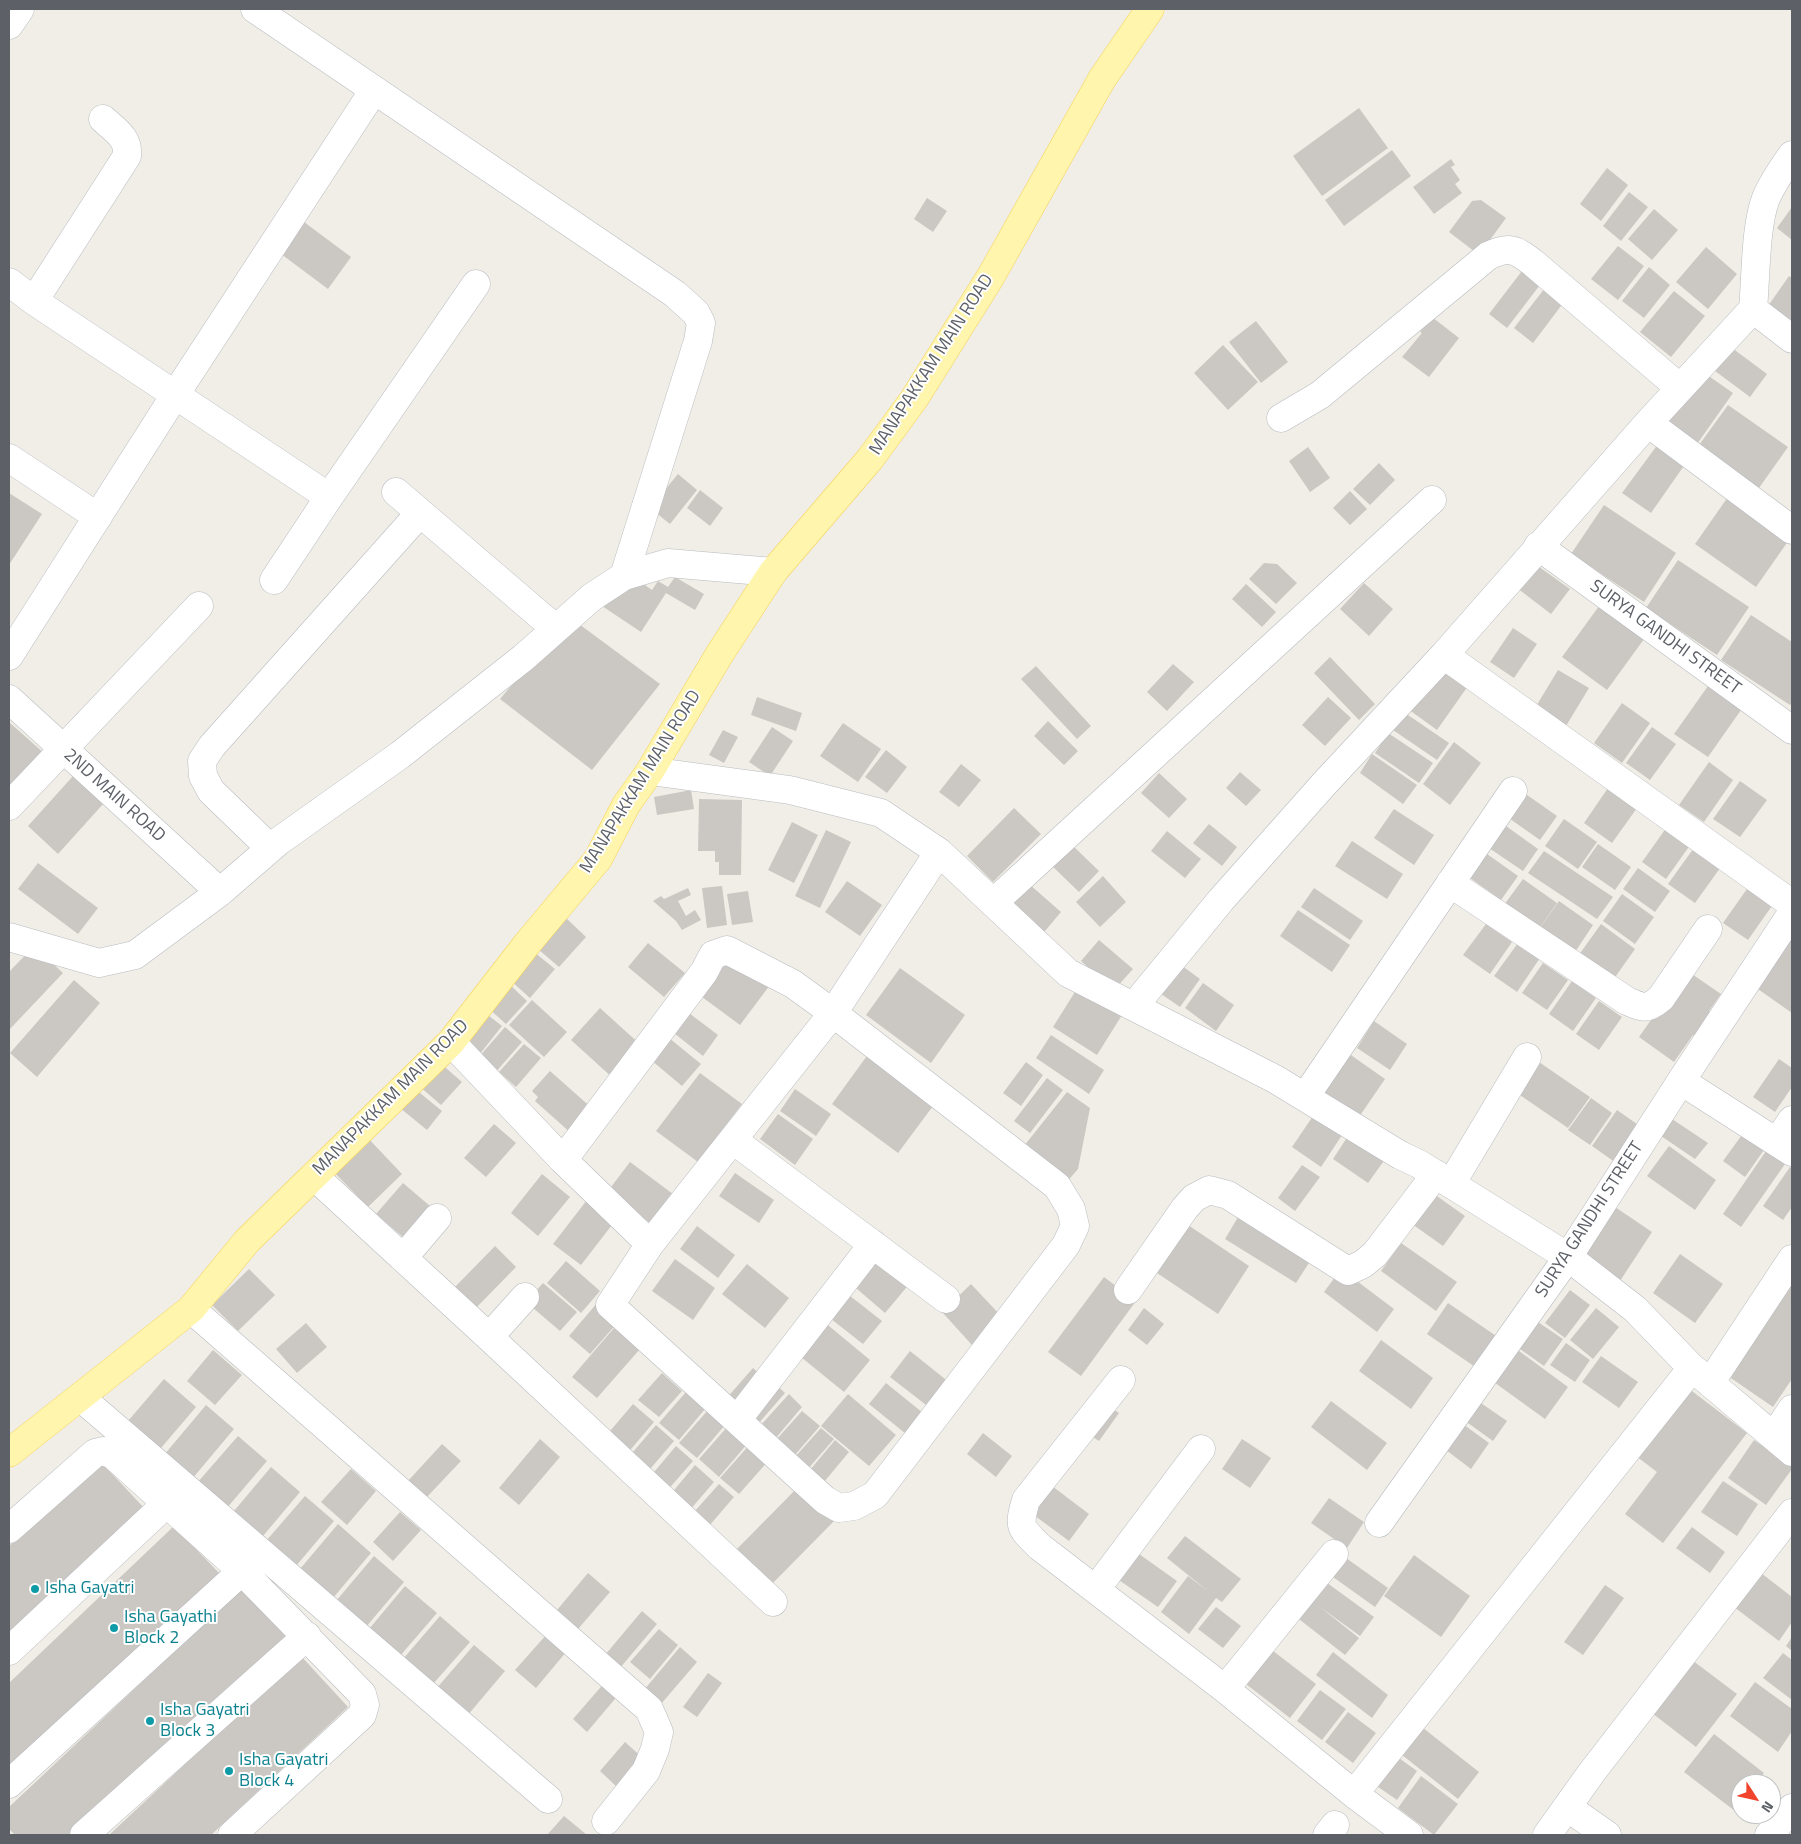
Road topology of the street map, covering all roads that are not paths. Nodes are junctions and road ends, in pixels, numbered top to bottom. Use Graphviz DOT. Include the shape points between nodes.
graph roads {
  1 [pos="20,9"];
  2 [pos="255,9"];
  3 [pos="1150,9"];
  4 [pos="9,25"];
  5 [pos="374,90"];
  6 [pos="103,119"];
  7 [pos="1792,156"];
  8 [pos="9,282"];
  9 [pos="476,284"];
  10 [pos="34,301"];
  11 [pos="1754,309"];
  12 [pos="1792,339"];
  13 [pos="1680,388"];
  14 [pos="175,395"];
  15 [pos="1281,418"];
  16 [pos="1648,423"];
  17 [pos="9,458"];
  18 [pos="396,492"];
  19 [pos="329,497"];
  20 [pos="1432,500"];
  21 [pos="420,513"];
  22 [pos="98,517"];
  23 [pos="1792,530"];
  24 [pos="1538,546"];
  25 [pos="773,572"];
  26 [pos="624,576"];
  27 [pos="274,580"];
  28 [pos="199,606"];
  29 [pos="556,630"];
  30 [pos="1444,655"];
  31 [pos="9,656"];
  32 [pos="9,699"];
  33 [pos="1792,730"];
  34 [pos="64,750"];
  35 [pos="650,771"];
  36 [pos="1513,791"];
  37 [pos="9,806"];
  38 [pos="270,848"];
  39 [pos="940,852"];
  40 [pos="1450,883"];
  41 [pos="220,892"];
  42 [pos="994,903"];
  43 [pos="1792,904"];
  44 [pos="1792,913"];
  45 [pos="1708,929"];
  46 [pos="9,937"];
  47 [pos="1134,1006"];
  48 [pos="833,1013"];
  49 [pos="451,1042"];
  50 [pos="1527,1057"];
  51 [pos="1681,1081"];
  52 [pos="1305,1097"];
  53 [pos="1792,1120"];
  54 [pos="733,1140"];
  55 [pos="1785,1147"];
  56 [pos="562,1160"];
  57 [pos="314,1176"];
  58 [pos="1444,1179"];
  59 [pos="437,1218"];
  60 [pos="650,1244"];
  61 [pos="872,1244"];
  62 [pos="1568,1257"];
  63 [pos="403,1258"];
  64 [pos="1792,1260"];
  65 [pos="1128,1290"];
  66 [pos="525,1297"];
  67 [pos="946,1299"];
  68 [pos="191,1309"];
  69 [pos="489,1336"];
  70 [pos="1701,1376"];
  71 [pos="1121,1380"];
  72 [pos="80,1397"];
  73 [pos="1792,1409"];
  74 [pos="737,1420"];
  75 [pos="1783,1444"];
  76 [pos="1201,1449"];
  77 [pos="9,1454"];
  78 [pos="166,1504"];
  79 [pos="1792,1513"];
  80 [pos="1379,1523"];
  81 [pos="9,1529"];
  82 [pos="1334,1554"];
  83 [pos="242,1571"];
  84 [pos="1096,1589"];
  85 [pos="773,1602"];
  86 [pos="306,1636"];
  87 [pos="9,1651"];
  88 [pos="1225,1688"];
  89 [pos="9,1784"];
  90 [pos="1354,1794"];
  91 [pos="548,1799"];
  92 [pos="1567,1807"];
  93 [pos="1792,1808"];
  94 [pos="606,1821"];
  95 [pos="84,1835"];
  96 [pos="232,1835"];
  97 [pos="1408,1835"];
  98 [pos="1547,1835"];
  99 [pos="1607,1835"];
  100 [pos="1769,1835"];
  1 -- 4 [label="street"];
  2 -- 5 [label="street"];
  3 -- 25 [label="main road, MANAPAKKAM MAIN ROAD" via="1102,79 991,276 914,399 870,459"];
  5 -- 14 [label="street"];
  5 -- 26 [label="street" via="675,294 696,313 701,324 698,341"];
  6 -- 10 [label="street" via="125,140 127,156"];
  7 -- 11 [label="street" via="1773,182 1765,200"];
  8 -- 10 [label="street"];
  9 -- 19 [label="street"];
  10 -- 14 [label="street"];
  11 -- 12 [label="street"];
  11 -- 13 [label="street"];
  13 -- 15 [label="street" via="1532,262 1517,251 1502,250 1488,256 1320,395"];
  13 -- 16 [label="street"];
  14 -- 19 [label="street"];
  14 -- 22 [label="street"];
  16 -- 23 [label="street"];
  16 -- 24 [label="street"];
  17 -- 22 [label="street"];
  18 -- 21 [label="street"];
  19 -- 27 [label="street"];
  20 -- 42 [label="street"];
  21 -- 29 [label="street"];
  21 -- 38 [label="street" via="202,761 203,776 211,791"];
  22 -- 31 [label="street"];
  24 -- 30 [label="street"];
  24 -- 33 [label="street, SURYA GANDHI STREET"];
  25 -- 26 [label="street" via="668,563"];
  25 -- 35 [label="main road, MANAPAKKAM MAIN ROAD"];
  26 -- 29 [label="street" via="592,597"];
  28 -- 34 [label="street"];
  29 -- 38 [label="street" via="400,755"];
  30 -- 43 [label="street"];
  30 -- 47 [label="street" via="1220,900"];
  32 -- 34 [label="street, 2ND MAIN ROAD"];
  34 -- 37 [label="street"];
  34 -- 41 [label="street, 2ND MAIN ROAD"];
  35 -- 39 [label="street" via="790,790 881,813"];
  35 -- 49 [label="main road, MANAPAKKAM MAIN ROAD" via="626,805 598,859"];
  36 -- 40 [label="street"];
  38 -- 41 [label="street"];
  39 -- 42 [label="street"];
  39 -- 48 [label="street"];
  40 -- 45 [label="street" via="1641,1008 1652,1006 1661,998"];
  40 -- 52 [label="street"];
  41 -- 46 [label="street" via="135,955 99,964"];
  42 -- 47 [label="street" via="1068,973"];
  44 -- 51 [label="street, SURYA GANDHI STREET"];
  47 -- 52 [label="street"];
  48 -- 54 [label="street"];
  48 -- 56 [label="street" via="793,984 727,950 712,955 704,972"];
  48 -- 74 [label="street" via="1057,1186 1072,1209 1075,1226 1066,1245 875,1495 854,1506 839,1508 825,1500"];
  49 -- 56 [label="street"];
  49 -- 57 [label="main road, MANAPAKKAM MAIN ROAD"];
  50 -- 58 [label="street"];
  51 -- 55 [label="street"];
  51 -- 62 [label="street, SURYA GANDHI STREET"];
  52 -- 58 [label="street"];
  53 -- 55 [label="street"];
  54 -- 60 [label="street"];
  54 -- 61 [label="street"];
  56 -- 60 [label="street"];
  57 -- 63 [label="street"];
  57 -- 68 [label="main road, MANAPAKKAM MAIN ROAD" via="247,1241"];
  58 -- 62 [label="street"];
  58 -- 65 [label="street" via="1375,1254 1364,1264 1348,1270 1228,1195 1210,1190 1194,1198 1185,1208"];
  59 -- 63 [label="street"];
  60 -- 74 [label="street" via="610,1304"];
  61 -- 67 [label="street"];
  61 -- 74 [label="street"];
  62 -- 70 [label="street" via="1635,1309"];
  62 -- 80 [label="street, SURYA GANDHI STREET"];
  63 -- 69 [label="street"];
  64 -- 70 [label="street"];
  66 -- 69 [label="street"];
  68 -- 72 [label="main road, MANAPAKKAM MAIN ROAD"];
  68 -- 94 [label="street" via="649,1709 659,1732 655,1749 646,1771"];
  69 -- 85 [label="street"];
  70 -- 75 [label="street"];
  70 -- 90 [label="street"];
  71 -- 84 [label="street" via="1026,1500 1020,1520 1025,1531 1040,1547"];
  72 -- 77 [label="main road, MANAPAKKAM MAIN ROAD"];
  72 -- 91 [label="street"];
  73 -- 75 [label="street"];
  76 -- 84 [label="street"];
  78 -- 81 [label="street" via="113,1455 104,1451 94,1453"];
  78 -- 83 [label="street"];
  78 -- 87 [label="street"];
  79 -- 92 [label="street"];
  82 -- 88 [label="street"];
  83 -- 86 [label="street"];
  83 -- 89 [label="street"];
  84 -- 88 [label="street"];
  86 -- 95 [label="street"];
  86 -- 96 [label="street" via="362,1694 365,1705 362,1715"];
  88 -- 90 [label="street"];
  90 -- 97 [label="street"];
  92 -- 98 [label="street"];
  92 -- 99 [label="street"];
  93 -- 100 [label="street"];
}
